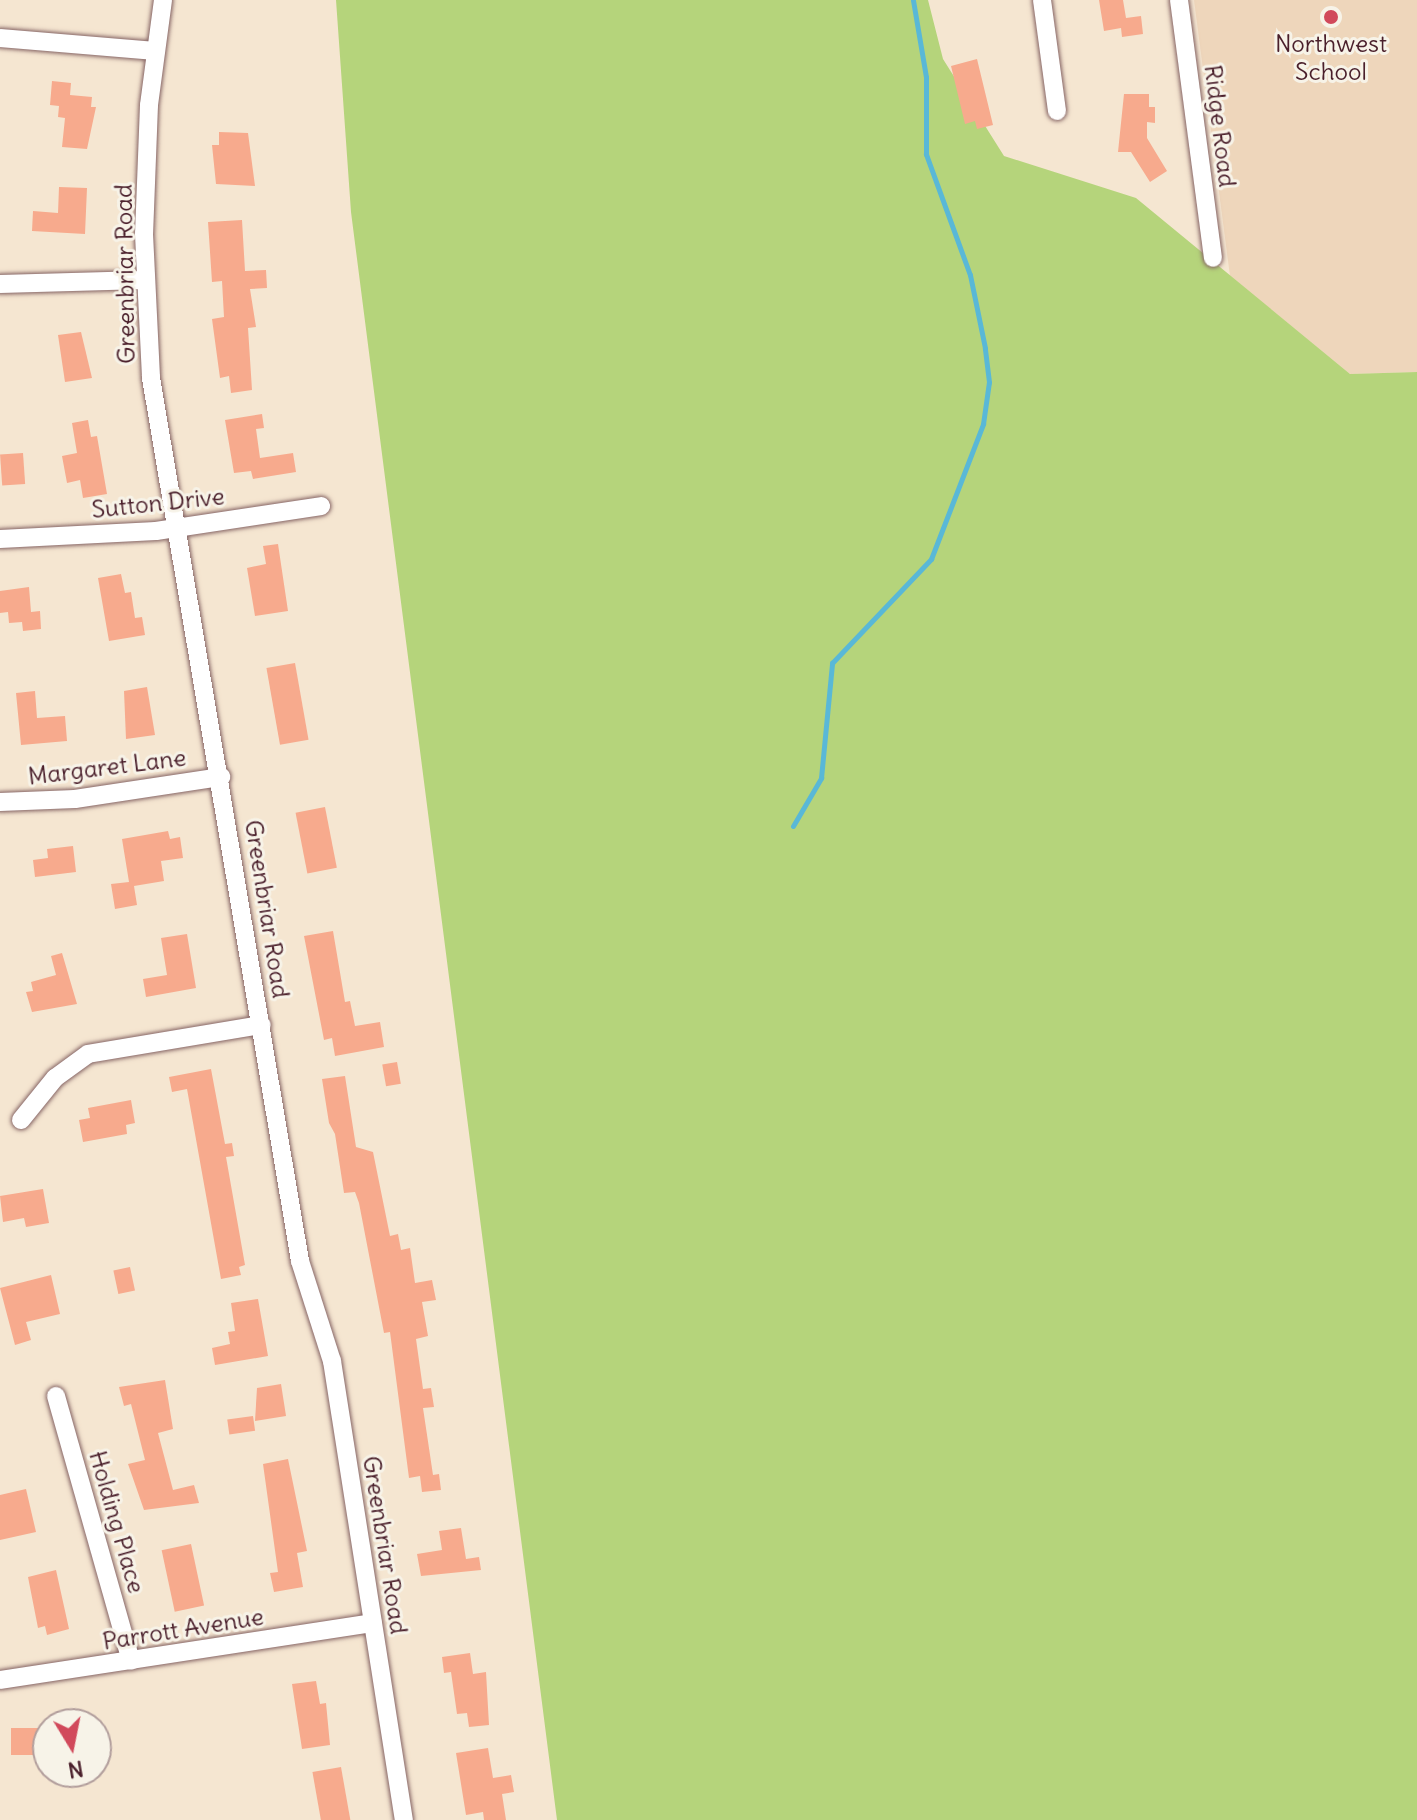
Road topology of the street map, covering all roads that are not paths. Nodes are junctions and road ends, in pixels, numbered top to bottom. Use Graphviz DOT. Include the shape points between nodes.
graph roads {
  1 [pos="163,0"];
  2 [pos="1042,0"];
  3 [pos="1179,0"];
  4 [pos="0,38"];
  5 [pos="155,51"];
  6 [pos="1057,111"];
  7 [pos="1213,258"];
  8 [pos="144,280"];
  9 [pos="0,284"];
  10 [pos="321,506"];
  11 [pos="177,528"];
  12 [pos="0,539"];
  13 [pos="221,777"];
  14 [pos="0,802"];
  15 [pos="262,1025"];
  16 [pos="21,1120"];
  17 [pos="56,1396"];
  18 [pos="373,1623"];
  19 [pos="131,1661"];
  20 [pos="0,1680"];
  21 [pos="404,1820"];
  1 -- 5 [label="street, Greenbriar Road"];
  2 -- 6 [label="street"];
  3 -- 7 [label="street, Ridge Road"];
  4 -- 5 [label="street"];
  5 -- 8 [label="street, Greenbriar Road"];
  8 -- 9 [label="street"];
  8 -- 11 [label="street, Greenbriar Road" via="151,378"];
  10 -- 11 [label="street, Sutton Drive"];
  11 -- 12 [label="street, Sutton Drive"];
  11 -- 13 [label="street, Greenbriar Road"];
  13 -- 14 [label="street, Margaret Lane" via="75,799"];
  13 -- 15 [label="street, Greenbriar Road"];
  15 -- 16 [label="street" via="88,1054 55,1078"];
  15 -- 18 [label="street, Greenbriar Road" via="300,1261 332,1361"];
  17 -- 19 [label="street, Holding Place"];
  18 -- 19 [label="street, Parrott Avenue"];
  18 -- 21 [label="street, Greenbriar Road"];
  19 -- 20 [label="street, Parrott Avenue"];
}
